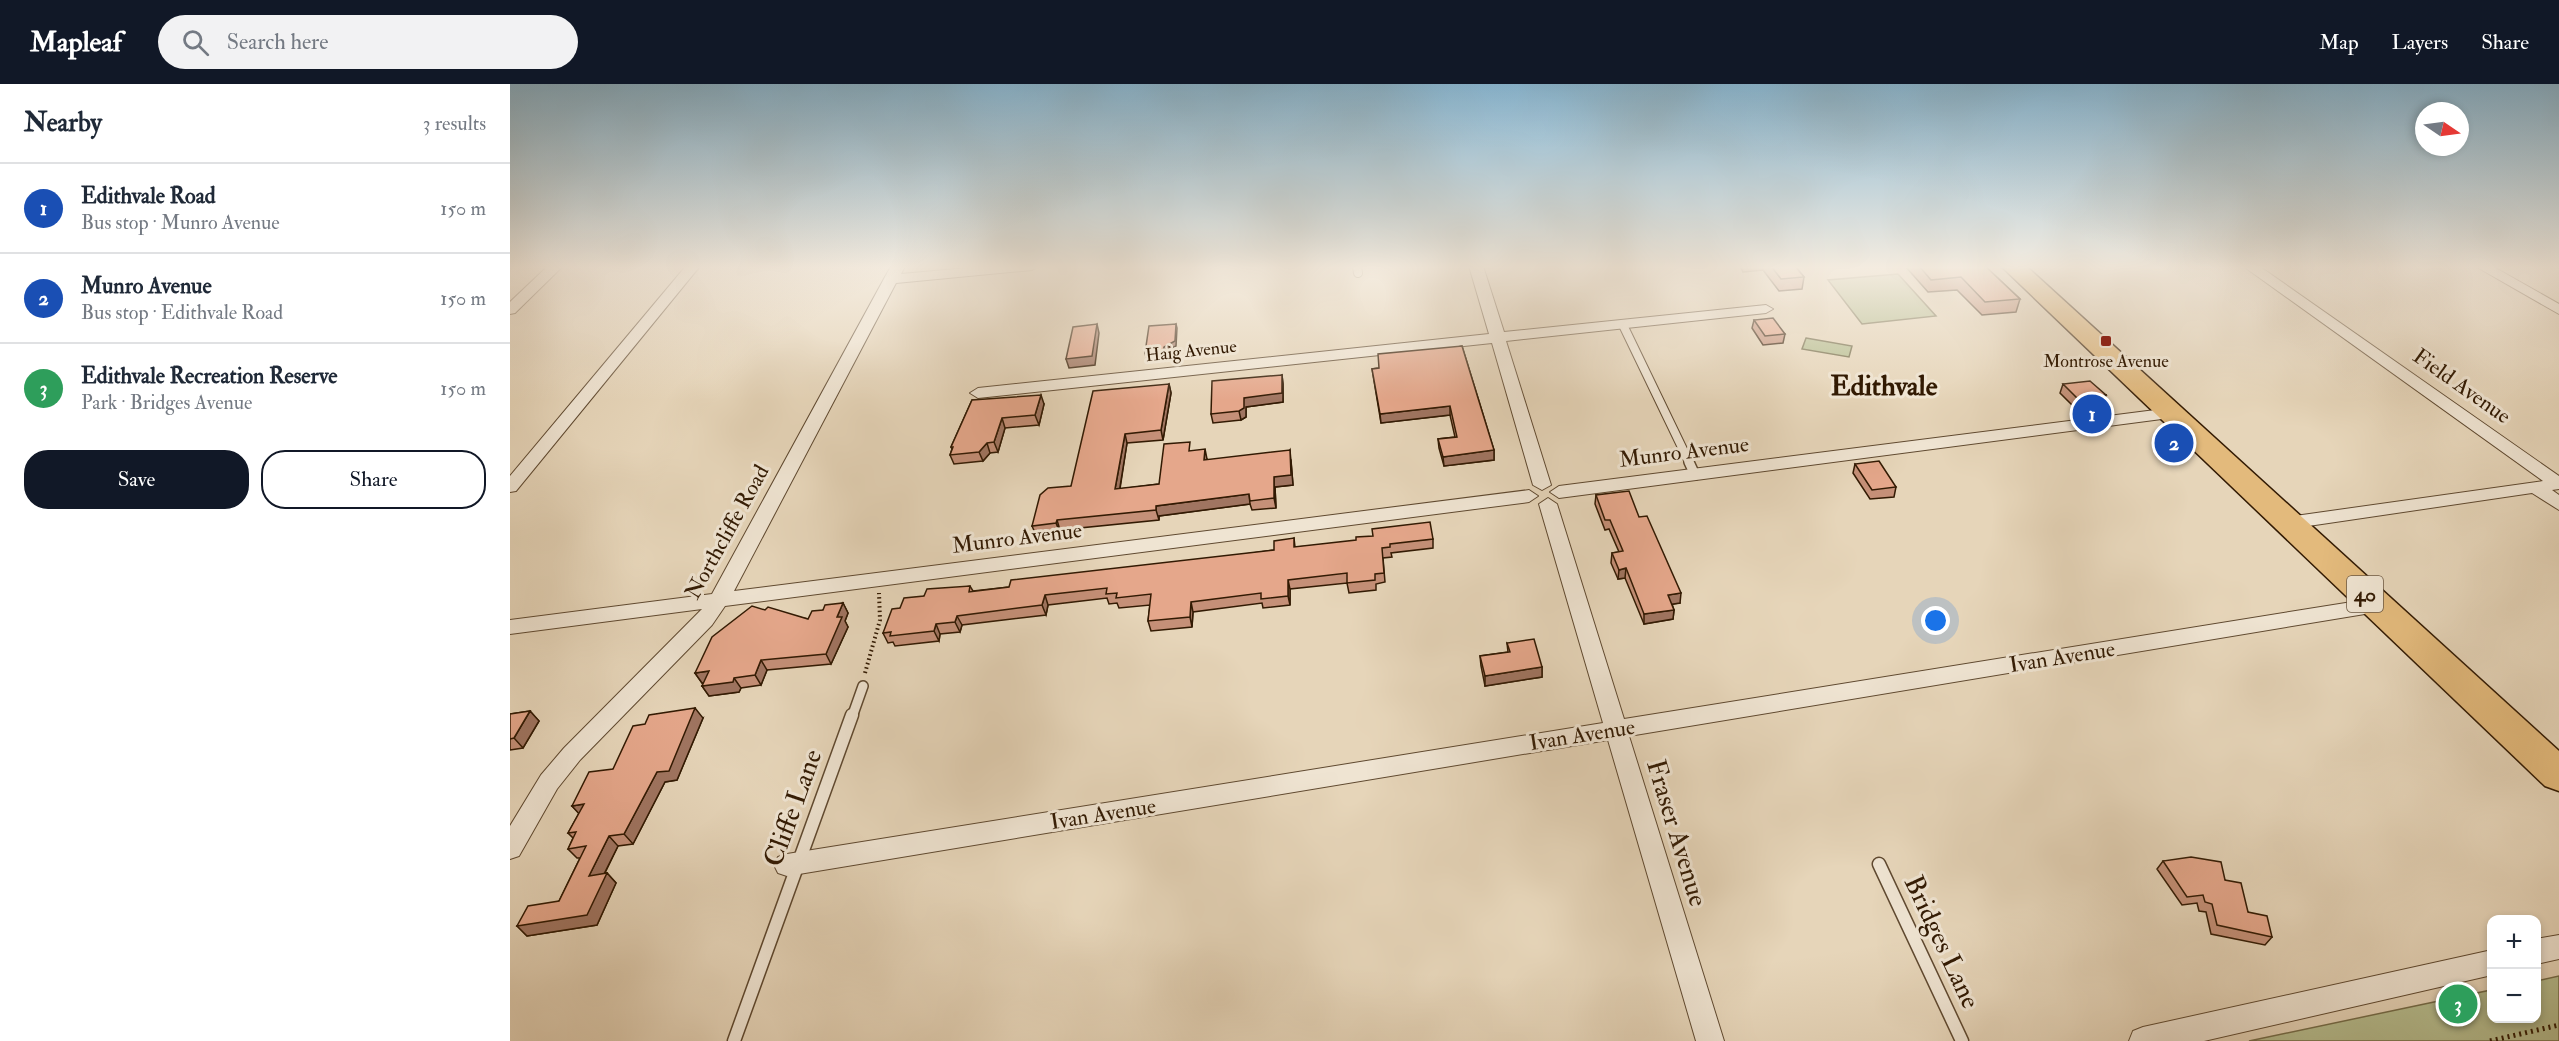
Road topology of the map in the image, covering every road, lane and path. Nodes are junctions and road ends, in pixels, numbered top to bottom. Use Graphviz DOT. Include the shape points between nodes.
graph roads {
  1 [pos="656,311"];
  2 [pos="874,311"];
  3 [pos="1490,311"];
  4 [pos="1751,311"];
  5 [pos="2061,311"];
  6 [pos="2313,311"];
  7 [pos="1623,325"];
  8 [pos="1498,337"];
  9 [pos="978,393"];
  10 [pos="2171,413"];
  11 [pos="1695,475"];
  12 [pos="2559,484"];
  13 [pos="510,487"];
  14 [pos="2535,487"];
  15 [pos="1545,494"];
  16 [pos="2559,504"];
  17 [pos="2288,523"];
  18 [pos="879,593"];
  19 [pos="719,600"];
  20 [pos="2377,605"];
  21 [pos="510,627"];
  22 [pos="862,686"];
  23 [pos="1614,730"];
  24 [pos="2559,775"];
  25 [pos="510,848"];
  26 [pos="793,864"];
  27 [pos="1879,864"];
  28 [pos="2559,947"];
  29 [pos="2541,951"];
  30 [pos="2487,963"];
  31 [pos="2559,1025"];
  32 [pos="734,1041"];
  33 [pos="1710,1041"];
  34 [pos="1962,1041"];
  35 [pos="2143,1041"];
  36 [pos="2490,1041"];
  1 -- 13 [label="street"];
  2 -- 19 [label="street, Northcliffe Road"];
  3 -- 8 [label="street, Fraser Avenue"];
  4 -- 7 [label="street, Haig Avenue"];
  5 -- 10 [label="highway, 40"];
  6 -- 12 [label="street, Field Avenue"];
  7 -- 8 [label="street, Haig Avenue"];
  7 -- 11 [label="lane"];
  8 -- 9 [label="street, Haig Avenue"];
  8 -- 15 [label="street, Fraser Avenue"];
  10 -- 11 [label="street, Munro Avenue"];
  10 -- 17 [label="highway, 40"];
  11 -- 15 [label="street, Munro Avenue"];
  12 -- 14 [label="street"];
  14 -- 16 [label="street"];
  14 -- 17 [label="street"];
  15 -- 19 [label="street, Munro Avenue"];
  15 -- 23 [label="street, Fraser Avenue"];
  17 -- 20 [label="highway, 40"];
  18 -- 22 [label="path" via="880,620 858,687"];
  19 -- 21 [label="street, Munro Avenue"];
  19 -- 25 [label="street, Northcliffe Road" via="705,620 572,754 549,782"];
  20 -- 23 [label="street, Ivan Avenue"];
  20 -- 24 [label="highway, 40"];
  22 -- 26 [label="lane, Cliffe Lane"];
  23 -- 26 [label="street, Ivan Avenue"];
  23 -- 33 [label="street, Fraser Avenue"];
  26 -- 32 [label="lane, Cliffe Lane"];
  27 -- 34 [label="lane, Bridges Lane"];
  28 -- 29 [label="street"];
  30 -- 35 [label="street"];
  31 -- 36 [label="path"];
}
